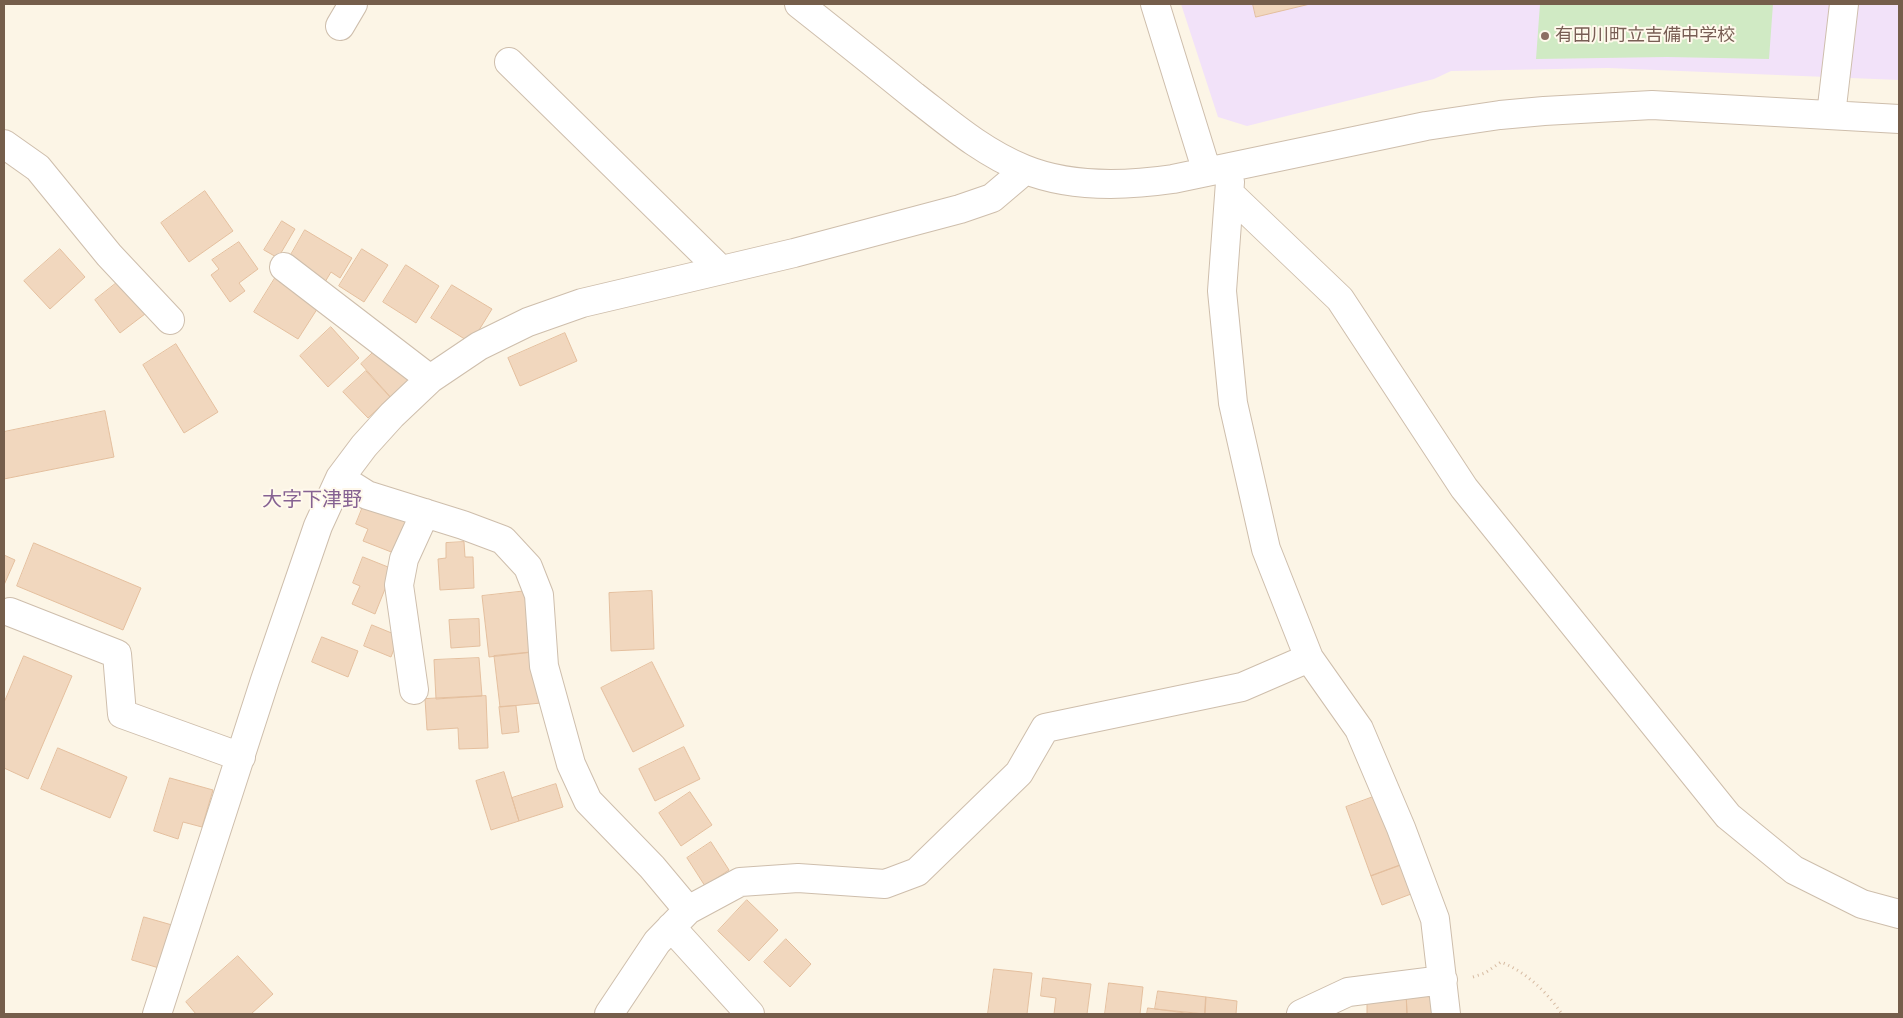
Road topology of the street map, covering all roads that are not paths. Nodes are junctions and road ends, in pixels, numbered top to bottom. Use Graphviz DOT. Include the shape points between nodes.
graph roads {
  1 [pos="799,4"];
  2 [pos="1155,4"];
  3 [pos="1844,4"];
  4 [pos="509,62"];
  5 [pos="1831,115"];
  6 [pos="1899,119"];
  7 [pos="4,144"];
  8 [pos="1025,170"];
  9 [pos="1222,178"];
  10 [pos="284,267"];
  11 [pos="721,270"];
  12 [pos="170,320"];
  13 [pos="430,378"];
  14 [pos="340,478"];
  15 [pos="425,513"];
  16 [pos="10,612"];
  17 [pos="1309,658"];
  18 [pos="414,690"];
  19 [pos="241,757"];
  20 [pos="1899,914"];
  21 [pos="680,918"];
  22 [pos="1443,980"];
  23 [pos="157,1014"];
  24 [pos="609,1014"];
  25 [pos="750,1014"];
  26 [pos="1301,1014"];
  27 [pos="1446,1014"];
  1 -- 8 [label="street" via="964,135 994,156"];
  2 -- 9 [label="street"];
  3 -- 5 [label="street"];
  4 -- 11 [label="street"];
  5 -- 6 [label="street"];
  5 -- 9 [label="street" via="1652,105 1526,112 1426,126"];
  7 -- 12 [label="street" via="38,168 109,254"];
  8 -- 9 [label="street" via="1069,180 1118,184"];
  8 -- 11 [label="street" via="984,201"];
  9 -- 17 [label="street" via="1222,291 1233,403 1266,549"];
  9 -- 20 [label="street" via="1340,299 1464,488 1728,816 1794,870 1862,904"];
  10 -- 13 [label="street"];
  11 -- 13 [label="street" via="582,303 528,322 478,346"];
  13 -- 14 [label="street" via="392,414"];
  14 -- 15 [label="street" via="367,495"];
  14 -- 19 [label="street" via="300,574"];
  15 -- 18 [label="street" via="404,559 399,585"];
  15 -- 21 [label="street" via="502,540 528,567 539,595 544,666 571,764 588,801 652,867"];
  16 -- 19 [label="street" via="117,654 122,714"];
  17 -- 21 [label="street" via="1242,687 1044,728 1019,773 917,872 885,884 798,878 740,882"];
  17 -- 22 [label="street" via="1359,729 1435,919"];
  19 -- 23 [label="street"];
  21 -- 24 [label="street" via="657,942"];
  21 -- 25 [label="street"];
  22 -- 26 [label="street" via="1348,992"];
  22 -- 27 [label="street"];
}
